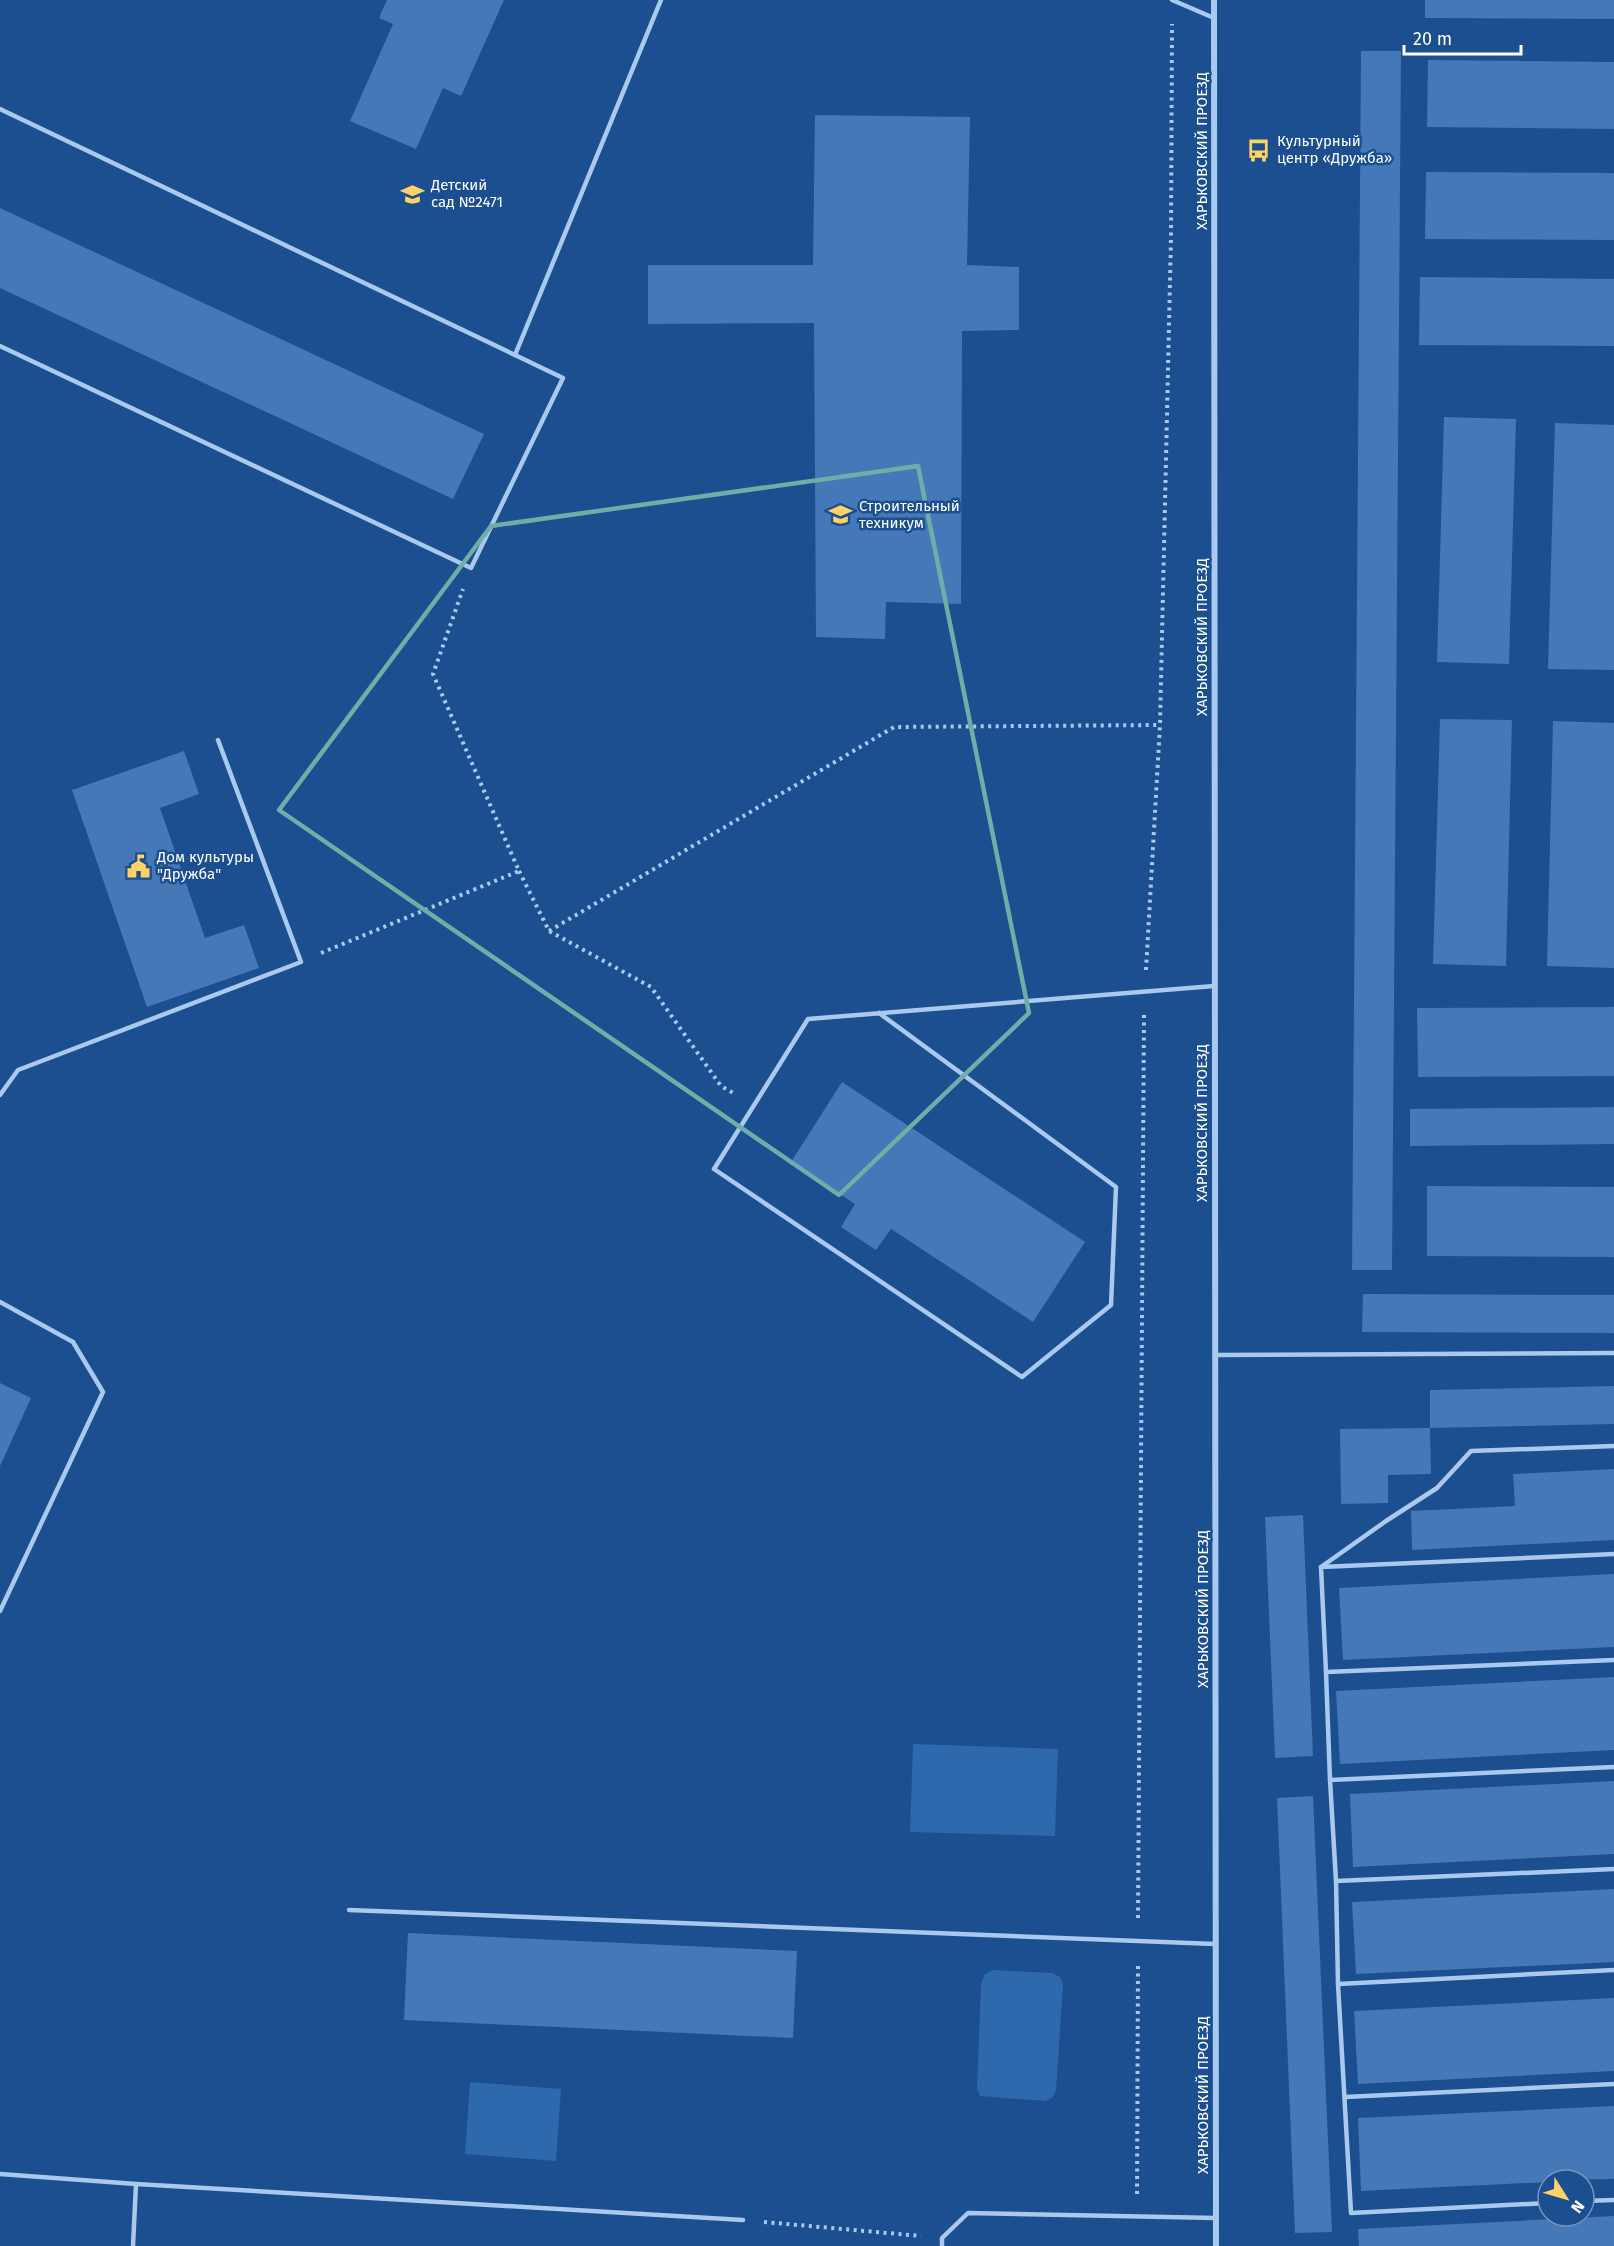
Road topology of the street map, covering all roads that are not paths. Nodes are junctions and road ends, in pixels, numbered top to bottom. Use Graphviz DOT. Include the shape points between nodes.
graph roads {
  1 [pos="662,0"];
  2 [pos="1172,0"];
  3 [pos="1214,0"];
  4 [pos="1214,18"];
  5 [pos="0,109"];
  6 [pos="0,346"];
  7 [pos="515,355"];
  8 [pos="218,740"];
  9 [pos="1214,986"];
  10 [pos="879,1013"];
  11 [pos="0,1095"];
  12 [pos="0,1302"];
  13 [pos="1614,1353"];
  14 [pos="1215,1355"];
  15 [pos="1614,1446"];
  16 [pos="1614,1554"];
  17 [pos="1321,1568"];
  18 [pos="0,1611"];
  19 [pos="1614,1660"];
  20 [pos="1326,1672"];
  21 [pos="1614,1767"];
  22 [pos="1330,1780"];
  23 [pos="1614,1869"];
  24 [pos="1336,1881"];
  25 [pos="349,1910"];
  26 [pos="1215,1944"];
  27 [pos="1614,1970"];
  28 [pos="1338,1984"];
  29 [pos="1614,2084"];
  30 [pos="1345,2097"];
  31 [pos="0,2174"];
  32 [pos="136,2184"];
  33 [pos="1614,2200"];
  34 [pos="1596,2201"];
  35 [pos="1536,2204"];
  36 [pos="1216,2218"];
  37 [pos="743,2220"];
  38 [pos="133,2246"];
  39 [pos="942,2246"];
  40 [pos="1216,2246"];
  1 -- 7 [label="lane"];
  2 -- 4 [label="lane"];
  3 -- 4 [label="street, ХАРЬКОВСКИЙ ПРОЕЗД"];
  4 -- 9 [label="street, ХАРЬКОВСКИЙ ПРОЕЗД"];
  5 -- 7 [label="lane"];
  6 -- 7 [label="lane" via="471,568 563,378"];
  8 -- 11 [label="lane" via="301,962 18,1070"];
  9 -- 10 [label="lane"];
  9 -- 14 [label="street, ХАРЬКОВСКИЙ ПРОЕЗД"];
  10 -- 10 [label="lane" via="808,1019 714,1169 1022,1377 1111,1305 1116,1187"];
  12 -- 18 [label="lane" via="73,1342 103,1392"];
  13 -- 14 [label="lane"];
  14 -- 26 [label="street, ХАРЬКОВСКИЙ ПРОЕЗД"];
  15 -- 17 [label="lane" via="1471,1451 1437,1488"];
  16 -- 17 [label="lane"];
  17 -- 20 [label="lane"];
  19 -- 20 [label="lane"];
  20 -- 22 [label="lane"];
  21 -- 22 [label="lane"];
  22 -- 24 [label="lane"];
  23 -- 24 [label="lane"];
  24 -- 28 [label="lane"];
  25 -- 26 [label="lane"];
  26 -- 36 [label="street, ХАРЬКОВСКИЙ ПРОЕЗД"];
  27 -- 28 [label="lane"];
  28 -- 30 [label="lane"];
  29 -- 30 [label="lane"];
  30 -- 35 [label="lane" via="1351,2213"];
  31 -- 32 [label="lane"];
  32 -- 37 [label="lane"];
  32 -- 38 [label="lane"];
  33 -- 34 [label="lane"];
  36 -- 39 [label="lane" via="968,2213 942,2238"];
  36 -- 40 [label="street, ХАРЬКОВСКИЙ ПРОЕЗД"];
}
